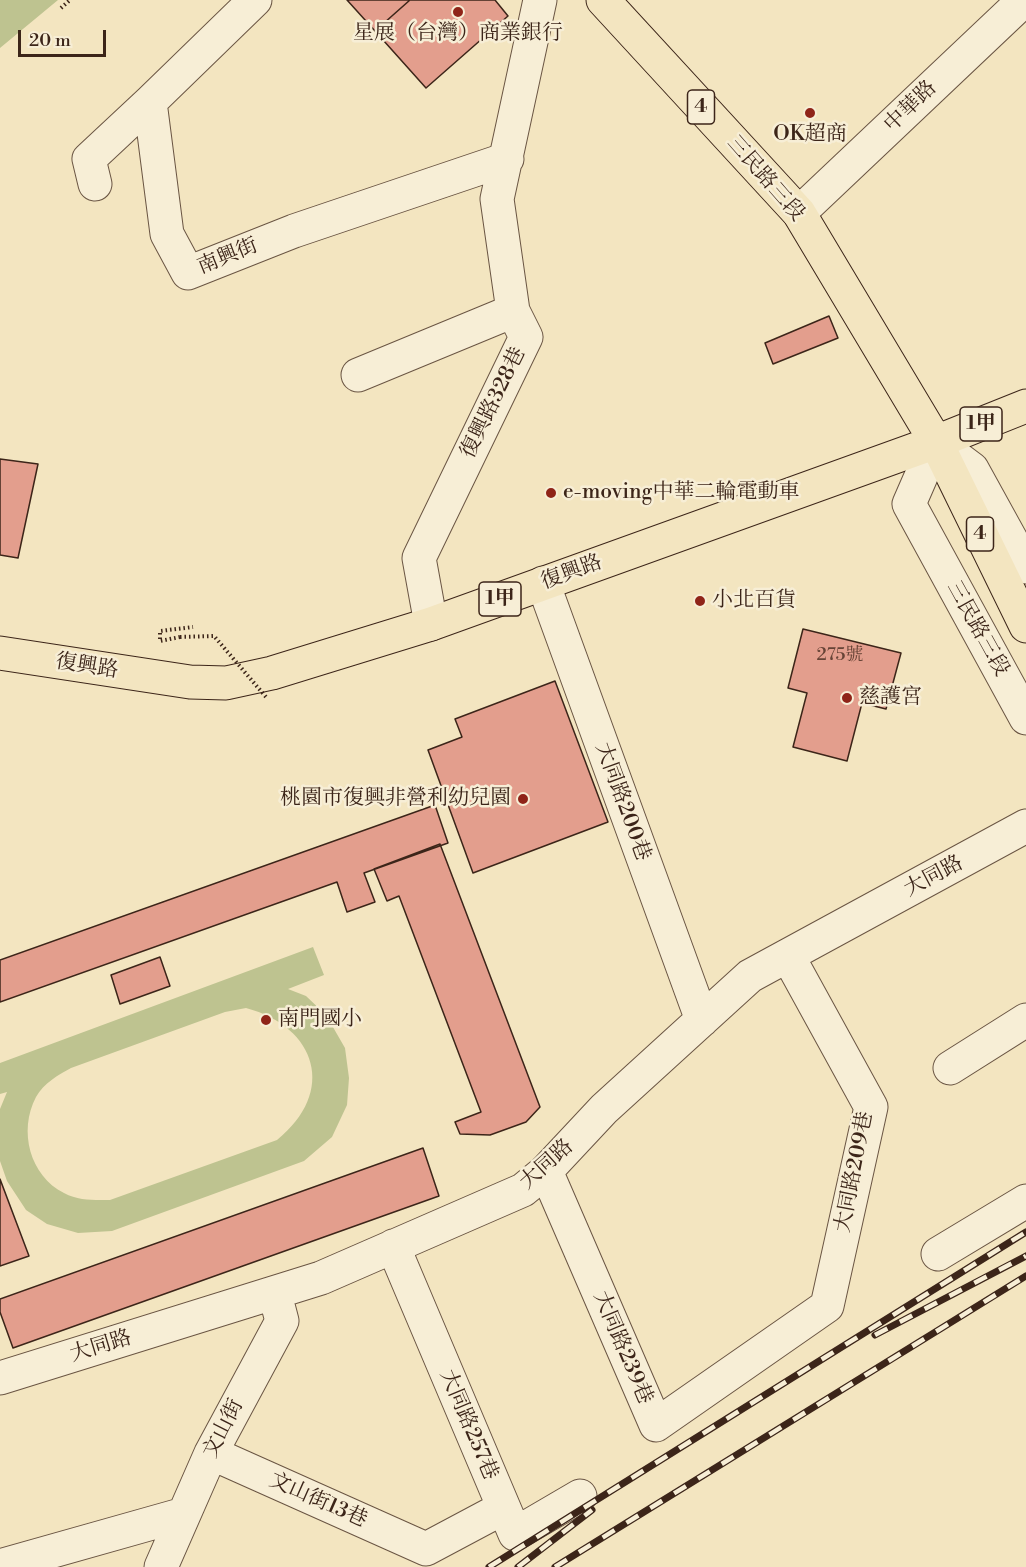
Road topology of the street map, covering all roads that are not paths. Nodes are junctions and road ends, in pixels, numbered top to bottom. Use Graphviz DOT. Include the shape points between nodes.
graph roads {
  1 [pos="255,0"];
  2 [pos="540,0"];
  3 [pos="603,0"];
  4 [pos="1024,0"];
  5 [pos="150,102"];
  6 [pos="507,159"];
  7 [pos="95,184"];
  8 [pos="799,213"];
  9 [pos="513,311"];
  10 [pos="358,375"];
  11 [pos="1026,406"];
  12 [pos="936,442"];
  13 [pos="1026,567"];
  14 [pos="543,583"];
  15 [pos="430,624"];
  16 [pos="1026,626"];
  17 [pos="0,653"];
  18 [pos="1026,718"];
  19 [pos="1026,826"];
  20 [pos="788,956"];
  21 [pos="702,1020"];
  22 [pos="1026,1020"];
  23 [pos="950,1068"];
  24 [pos="546,1171"];
  25 [pos="1026,1201"];
  26 [pos="393,1246"];
  27 [pos="938,1254"];
  28 [pos="275,1294"];
  29 [pos="746,1365"];
  30 [pos="0,1378"];
  31 [pos="210,1453"];
  32 [pos="580,1496"];
  33 [pos="503,1508"];
  34 [pos="184,1514"];
  35 [pos="0,1566"];
  36 [pos="161,1567"];
  1 -- 5 [label="street"];
  2 -- 6 [label="street, 復興路328巷"];
  3 -- 8 [label="main road, 三民路三段 / 4"];
  4 -- 8 [label="street, 中華路"];
  5 -- 6 [label="street, 南興街" via="167,234 188,273 294,231"];
  5 -- 7 [label="street" via="89,159"];
  6 -- 9 [label="street, 復興路328巷" via="497,199"];
  8 -- 12 [label="main road, 三民路三段 / 4"];
  9 -- 10 [label="street"];
  9 -- 15 [label="street, 復興路328巷" via="526,337 419,558"];
  11 -- 12 [label="main road, 復興路 / 1甲"];
  12 -- 13 [label="street, 三民路三段" via="972,469"];
  12 -- 14 [label="main road, 復興路 / 1甲"];
  12 -- 16 [label="main road, 4"];
  12 -- 18 [label="street, 三民路三段" via="909,504"];
  14 -- 15 [label="main road, 復興路 / 1甲"];
  14 -- 21 [label="street, 大同路200巷"];
  15 -- 17 [label="main road, 復興路 / 1甲" via="272,674 226,683 151,678"];
  19 -- 20 [label="street, 大同路"];
  20 -- 21 [label="street, 大同路" via="750,976"];
  20 -- 29 [label="street, 大同路209巷" via="871,1107 827,1306"];
  21 -- 24 [label="street, 大同路" via="604,1109"];
  22 -- 23 [label="street"];
  24 -- 26 [label="street, 大同路" via="523,1190"];
  24 -- 29 [label="street, 大同路239巷" via="656,1425"];
  25 -- 27 [label="street"];
  26 -- 28 [label="street, 大同路"];
  26 -- 33 [label="street, 大同路257巷"];
  28 -- 30 [label="street, 大同路"];
  28 -- 31 [label="street, 文山街" via="282,1321"];
  31 -- 33 [label="street, 文山街13巷" via="426,1549"];
  31 -- 34 [label="street, 文山街"];
  32 -- 33 [label="street, 大同路257巷" via="514,1534"];
  34 -- 35 [label="street"];
  34 -- 36 [label="street, 文山街"];
}
